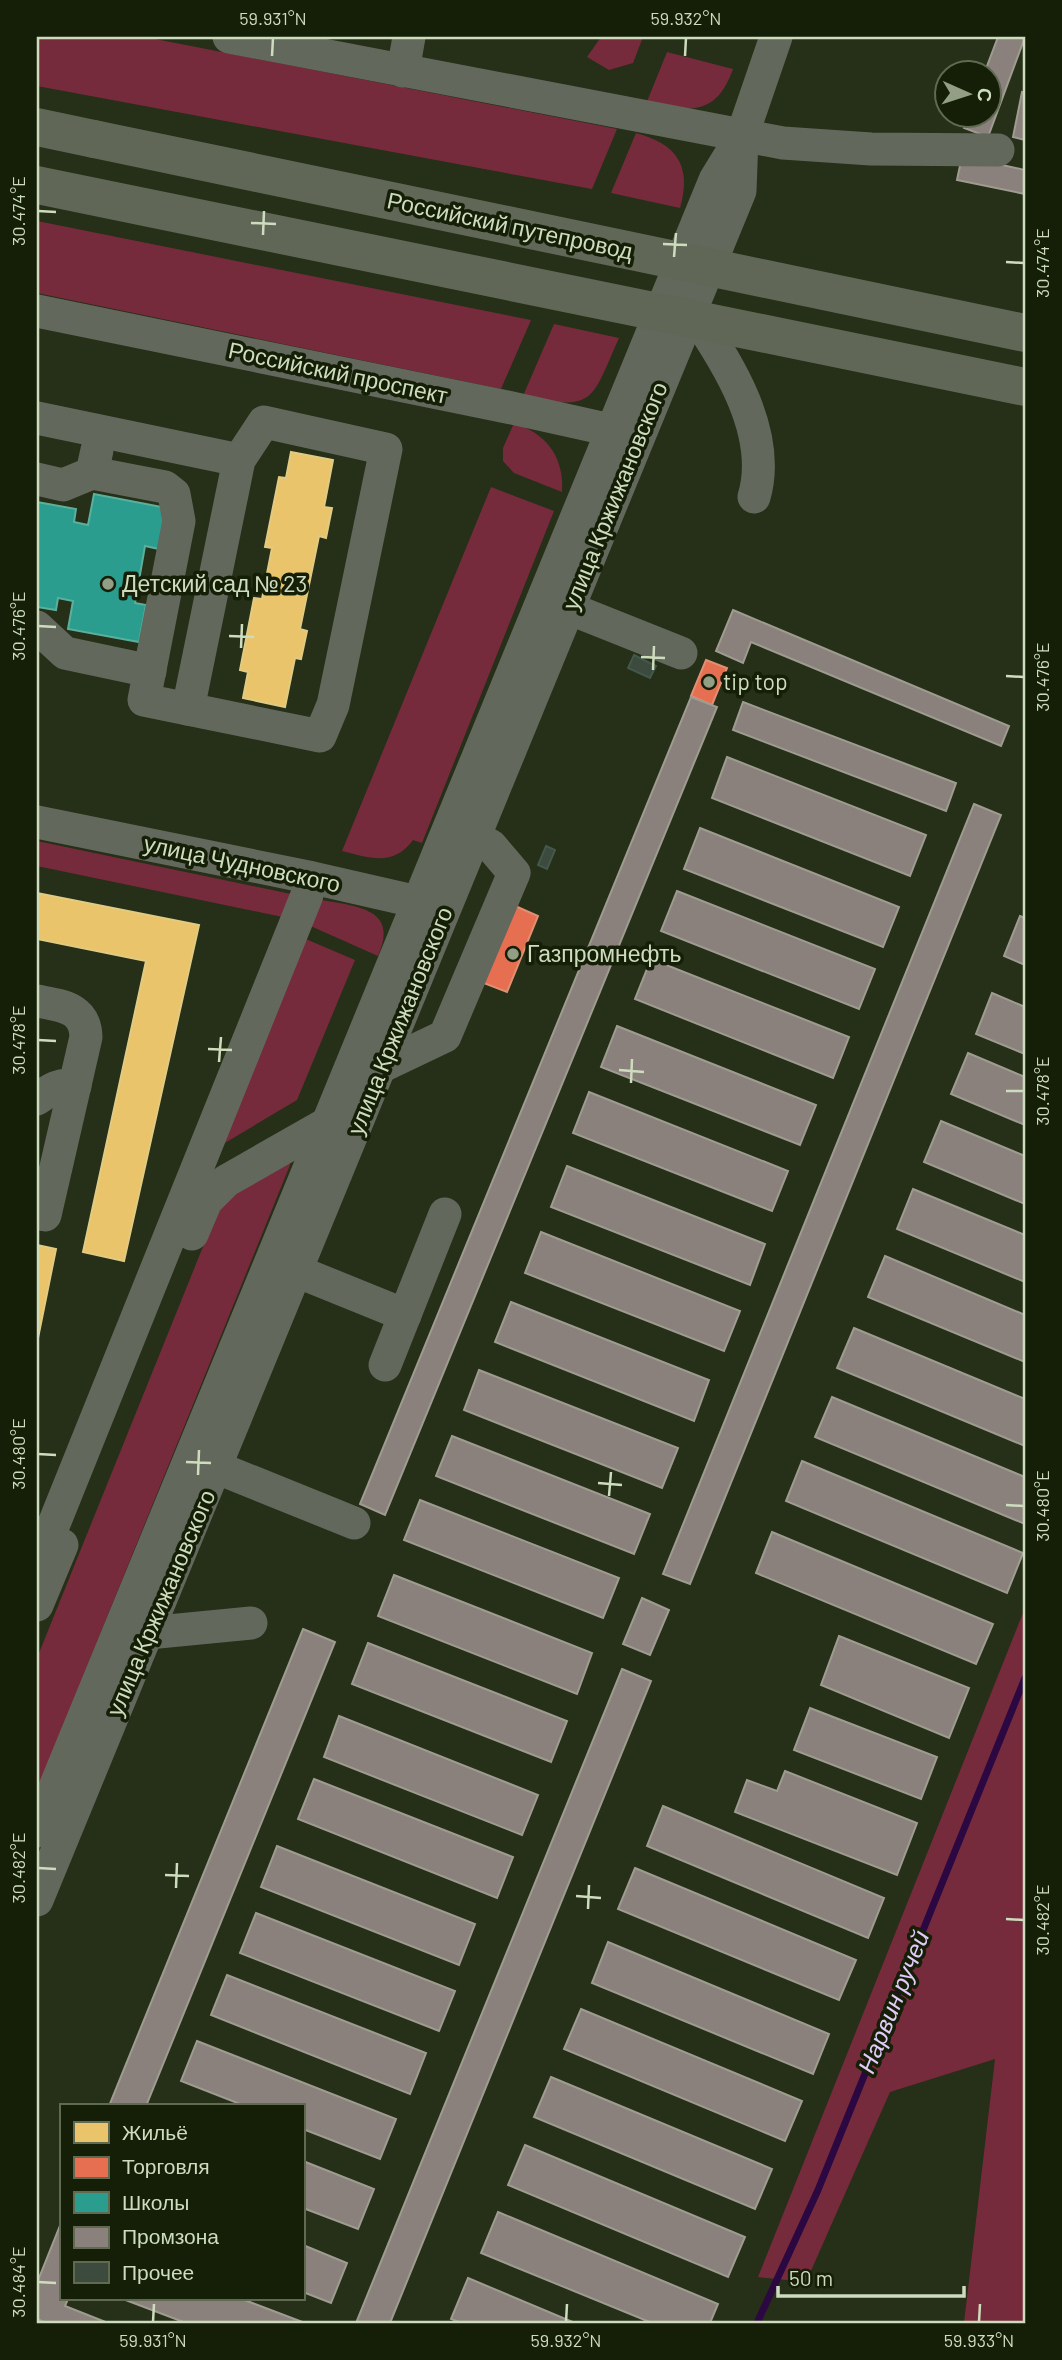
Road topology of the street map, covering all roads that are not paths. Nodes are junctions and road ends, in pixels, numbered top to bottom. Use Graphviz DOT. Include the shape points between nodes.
graph roads {
  1 [pos="229,37"];
  2 [pos="409,37"];
  3 [pos="775,37"];
  4 [pos="402,71"];
  5 [pos="37,127"];
  6 [pos="743,136"];
  7 [pos="998,150"];
  8 [pos="37,185"];
  9 [pos="691,309"];
  10 [pos="37,311"];
  11 [pos="1025,332"];
  12 [pos="1025,387"];
  13 [pos="37,418"];
  14 [pos="100,431"];
  15 [pos="624,435"];
  16 [pos="239,460"];
  17 [pos="92,473"];
  18 [pos="37,479"];
  19 [pos="754,497"];
  20 [pos="556,603"];
  21 [pos="37,627"];
  22 [pos="681,653"];
  23 [pos="149,671"];
  24 [pos="188,709"];
  25 [pos="37,822"];
  26 [pos="464,829"];
  27 [pos="307,895"];
  28 [pos="432,907"];
  29 [pos="37,1001"];
  30 [pos="380,1067"];
  31 [pos="75,1086"];
  32 [pos="37,1099"];
  33 [pos="326,1124"];
  34 [pos="37,1213"];
  35 [pos="444,1214"];
  36 [pos="284,1266"];
  37 [pos="405,1315"];
  38 [pos="385,1365"];
  39 [pos="203,1462"];
  40 [pos="354,1523"];
  41 [pos="37,1566"];
  42 [pos="37,1605"];
  43 [pos="251,1623"];
  44 [pos="148,1633"];
  45 [pos="37,1831"];
  46 [pos="37,1900"];
  1 -- 4 [label="street"];
  2 -- 4 [label="street"];
  3 -- 6 [label="street, улица Кржижановского"];
  4 -- 6 [label="street"];
  5 -- 11 [label="main road, Российский путепровод, bridge"];
  6 -- 7 [label="street" via="871,149"];
  6 -- 9 [label="street, улица Кржижановского" via="740,191"];
  6 -- 15 [label="street, улица Кржижановского" via="715,180"];
  8 -- 12 [label="main road, bridge"];
  9 -- 15 [label="street, улица Кржижановского"];
  9 -- 19 [label="street" via="732,377 750,421 761,460"];
  10 -- 15 [label="street, Российский проспект"];
  13 -- 14 [label="street"];
  14 -- 16 [label="street"];
  14 -- 17 [label="street"];
  15 -- 20 [label="street, улица Кржижановского"];
  16 -- 24 [label="street"];
  16 -- 24 [label="street" via="264,422 386,449 333,705 320,736"];
  17 -- 18 [label="street" via="63,485"];
  17 -- 23 [label="street" via="165,487 178,505 179,521"];
  20 -- 22 [label="street" via="618,638"];
  20 -- 26 [label="street, улица Кржижановского"];
  21 -- 23 [label="street" via="65,653"];
  23 -- 24 [label="street" via="144,700"];
  25 -- 28 [label="street, улица Чудновского"];
  26 -- 28 [label="street, улица Кржижановского"];
  26 -- 30 [label="street" via="514,873 445,1036"];
  27 -- 41 [label="street"];
  28 -- 30 [label="street, улица Кржижановского"];
  28 -- 33 [label="street, улица Кржижановского"];
  29 -- 31 [label="street" via="68,1007 86,1023"];
  30 -- 36 [label="street, улица Кржижановского"];
  31 -- 32 [label="street" via="53,1087"];
  31 -- 34 [label="street" via="46,1215"];
  33 -- 36 [label="street, улица Кржижановского"];
  33 -- 42 [label="street" via="226,1181 206,1201"];
  35 -- 37 [label="street"];
  36 -- 37 [label="street"];
  36 -- 39 [label="street, улица Кржижановского"];
  37 -- 38 [label="street"];
  39 -- 40 [label="street"];
  39 -- 44 [label="street, улица Кржижановского"];
  39 -- 45 [label="street, улица Кржижановского"];
  43 -- 44 [label="street"];
  44 -- 46 [label="street, улица Кржижановского"];
}
